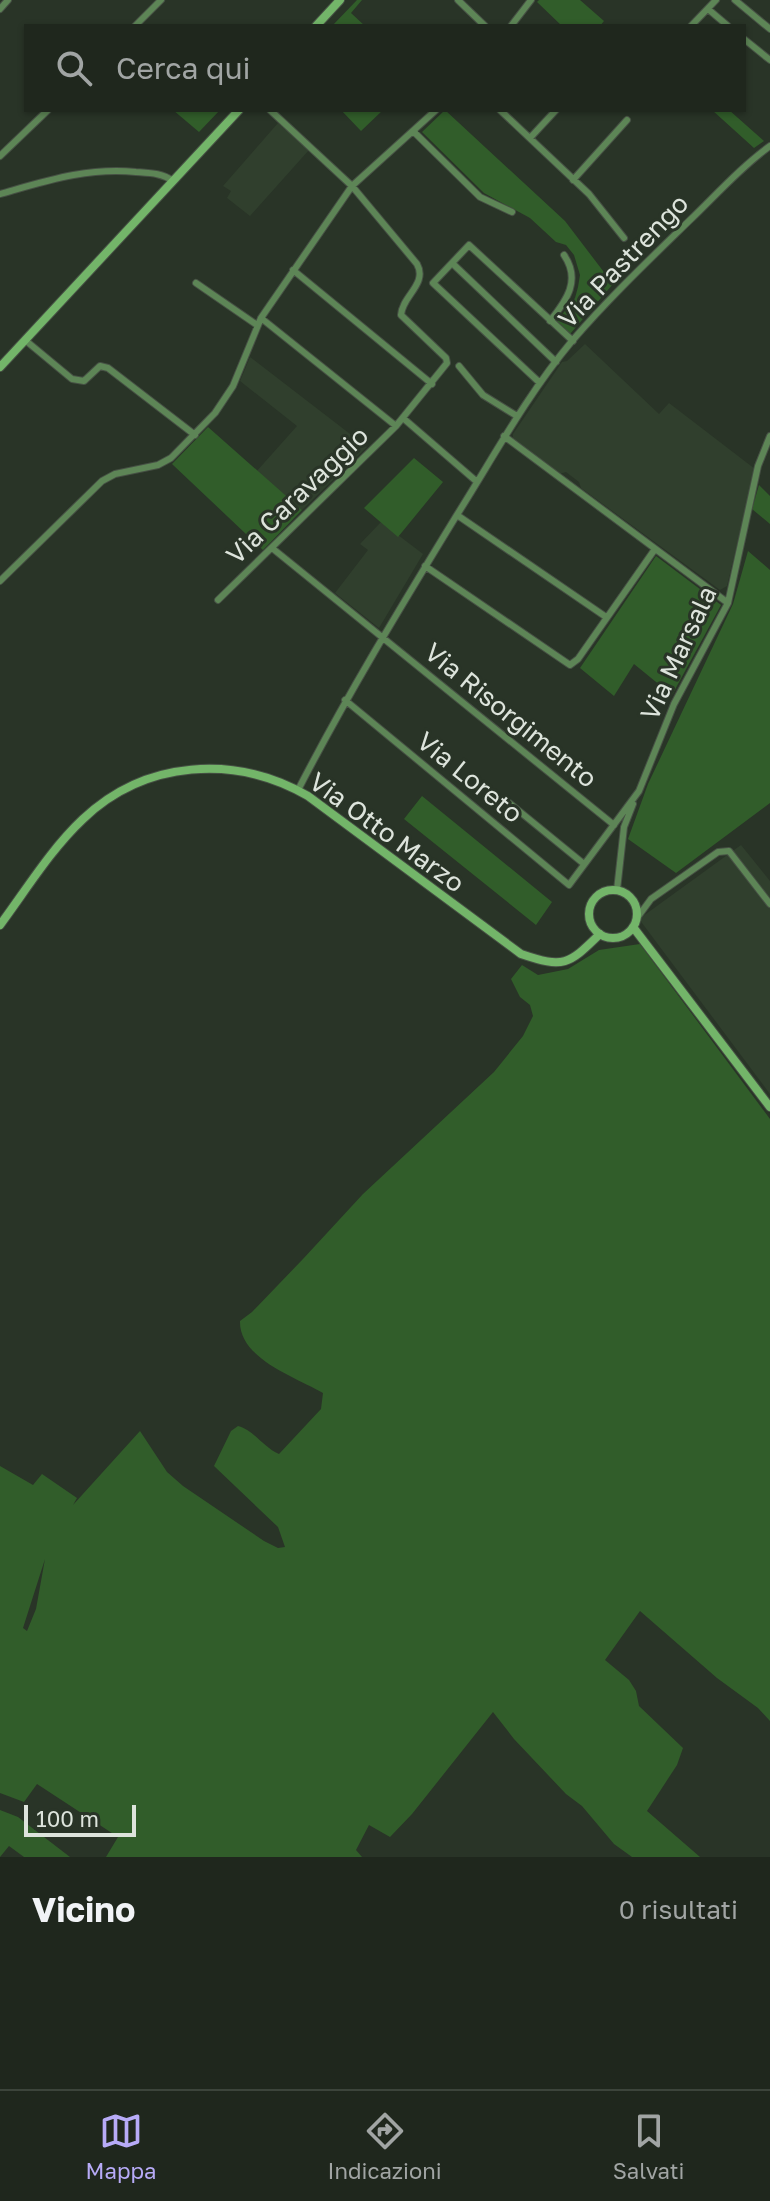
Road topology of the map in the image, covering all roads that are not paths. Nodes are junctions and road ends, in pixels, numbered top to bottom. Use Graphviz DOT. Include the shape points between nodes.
graph roads {
  1 [pos="8,0"];
  2 [pos="161,0"];
  3 [pos="340,0"];
  4 [pos="458,0"];
  5 [pos="531,0"];
  6 [pos="716,0"];
  7 [pos="735,0"];
  8 [pos="0,9"];
  9 [pos="708,9"];
  10 [pos="137,24"];
  11 [pos="318,24"];
  12 [pos="483,24"];
  13 [pos="513,24"];
  14 [pos="693,24"];
  15 [pos="726,24"];
  16 [pos="770,29"];
  17 [pos="746,41"];
  18 [pos="770,60"];
  19 [pos="46,112"];
  20 [pos="237,112"];
  21 [pos="272,112"];
  22 [pos="434,112"];
  23 [pos="502,112"];
  24 [pos="554,112"];
  25 [pos="627,120"];
  26 [pos="413,131"];
  27 [pos="530,138"];
  28 [pos="770,146"];
  29 [pos="0,156"];
  30 [pos="573,180"];
  31 [pos="173,181"];
  32 [pos="352,186"];
  33 [pos="0,194"];
  34 [pos="512,212"];
  35 [pos="624,238"];
  36 [pos="564,255"];
  37 [pos="452,263"];
  38 [pos="293,270"];
  39 [pos="196,283"];
  40 [pos="550,321"];
  41 [pos="259,322"];
  42 [pos="25,340"];
  43 [pos="573,341"];
  44 [pos="556,362"];
  45 [pos="459,366"];
  46 [pos="0,367"];
  47 [pos="540,383"];
  48 [pos="432,384"];
  49 [pos="517,416"];
  50 [pos="403,418"];
  51 [pos="396,426"];
  52 [pos="195,435"];
  53 [pos="504,436"];
  54 [pos="770,436"];
  55 [pos="476,481"];
  56 [pos="457,515"];
  57 [pos="272,548"];
  58 [pos="655,549"];
  59 [pos="425,566"];
  60 [pos="0,581"];
  61 [pos="218,600"];
  62 [pos="728,603"];
  63 [pos="606,617"];
  64 [pos="382,636"];
  65 [pos="345,700"];
  66 [pos="298,790"];
  67 [pos="639,791"];
  68 [pos="508,802"];
  69 [pos="614,825"];
  70 [pos="584,864"];
  71 [pos="569,885"];
  72 [pos="617,890"];
  73 [pos="770,904"];
  74 [pos="635,922"];
  75 [pos="0,925"];
  76 [pos="600,934"];
  77 [pos="770,1107"];
  1 -- 8 [label="street"];
  2 -- 10 [label="street"];
  3 -- 11 [label="street"];
  4 -- 12 [label="street"];
  5 -- 13 [label="street"];
  6 -- 9 [label="street"];
  7 -- 16 [label="street"];
  9 -- 14 [label="street"];
  9 -- 15 [label="street"];
  17 -- 18 [label="street"];
  19 -- 29 [label="street"];
  20 -- 31 [label="street"];
  21 -- 32 [label="street"];
  22 -- 26 [label="street"];
  23 -- 27 [label="street"];
  24 -- 27 [label="street"];
  25 -- 30 [label="street"];
  26 -- 32 [label="street"];
  26 -- 34 [label="street" via="480,197"];
  27 -- 30 [label="street"];
  28 -- 43 [label="street, Via Pastrengo" via="660,249"];
  30 -- 35 [label="street"];
  31 -- 33 [label="street" via="161,175 94,171"];
  31 -- 42 [label="street"];
  32 -- 38 [label="street"];
  32 -- 48 [label="street" via="420,269 420,279 400,310 446,358 446,367"];
  36 -- 40 [label="street" via="572,287"];
  37 -- 40 [label="street" via="469,245"];
  37 -- 44 [label="street"];
  37 -- 47 [label="street" via="433,283"];
  38 -- 41 [label="street"];
  38 -- 48 [label="street"];
  39 -- 41 [label="street"];
  40 -- 43 [label="street"];
  41 -- 51 [label="street"];
  41 -- 52 [label="street" via="233,386"];
  42 -- 46 [label="street"];
  42 -- 52 [label="street" via="72,379 84,381 104,365"];
  43 -- 44 [label="street, Via Pastrengo"];
  44 -- 47 [label="street, Via Pastrengo"];
  45 -- 49 [label="street" via="483,395"];
  47 -- 49 [label="street, Via Pastrengo"];
  48 -- 50 [label="street, Via Caravaggio"];
  49 -- 53 [label="street, Via Pastrengo"];
  50 -- 51 [label="street, Via Caravaggio"];
  50 -- 55 [label="street"];
  51 -- 57 [label="street, Via Caravaggio"];
  52 -- 60 [label="street" via="158,465 102,481"];
  53 -- 55 [label="street, Via Pastrengo"];
  53 -- 58 [label="street"];
  54 -- 62 [label="street, Via Marsala" via="758,466"];
  55 -- 56 [label="street, Via Pastrengo"];
  56 -- 59 [label="street, Via Pastrengo"];
  56 -- 63 [label="street"];
  57 -- 61 [label="street, Via Caravaggio"];
  57 -- 64 [label="street, Via Risorgimento"];
  58 -- 62 [label="street"];
  58 -- 63 [label="street"];
  59 -- 63 [label="street" via="566,664 578,659"];
  59 -- 64 [label="street, Via Pastrengo"];
  62 -- 67 [label="street, Via Marsala" via="674,704"];
  64 -- 65 [label="street, Via Pastrengo"];
  64 -- 69 [label="street, Via Risorgimento"];
  65 -- 66 [label="street, Via Pastrengo"];
  65 -- 71 [label="street, Via Loreto"];
  66 -- 75 [label="street, Via Otto Marzo" via="256,774 213,768 170,772 129,787 72,830"];
  66 -- 76 [label="street, Via Otto Marzo" via="521,954 549,963 571,960"];
  67 -- 69 [label="street, Via Marsala"];
  67 -- 72 [label="street, Via Marsala" via="624,827"];
  68 -- 70 [label="street"];
  69 -- 70 [label="street, Via Marsala"];
  70 -- 71 [label="street, Via Marsala"];
  72 -- 74 [label="street" via="630,897 637,910"];
  72 -- 76 [label="street" via="601,893 591,905 590,921"];
  73 -- 74 [label="street" via="729,851 718,852 651,899"];
  74 -- 76 [label="street" via="622,936"];
  74 -- 77 [label="street"];
}
